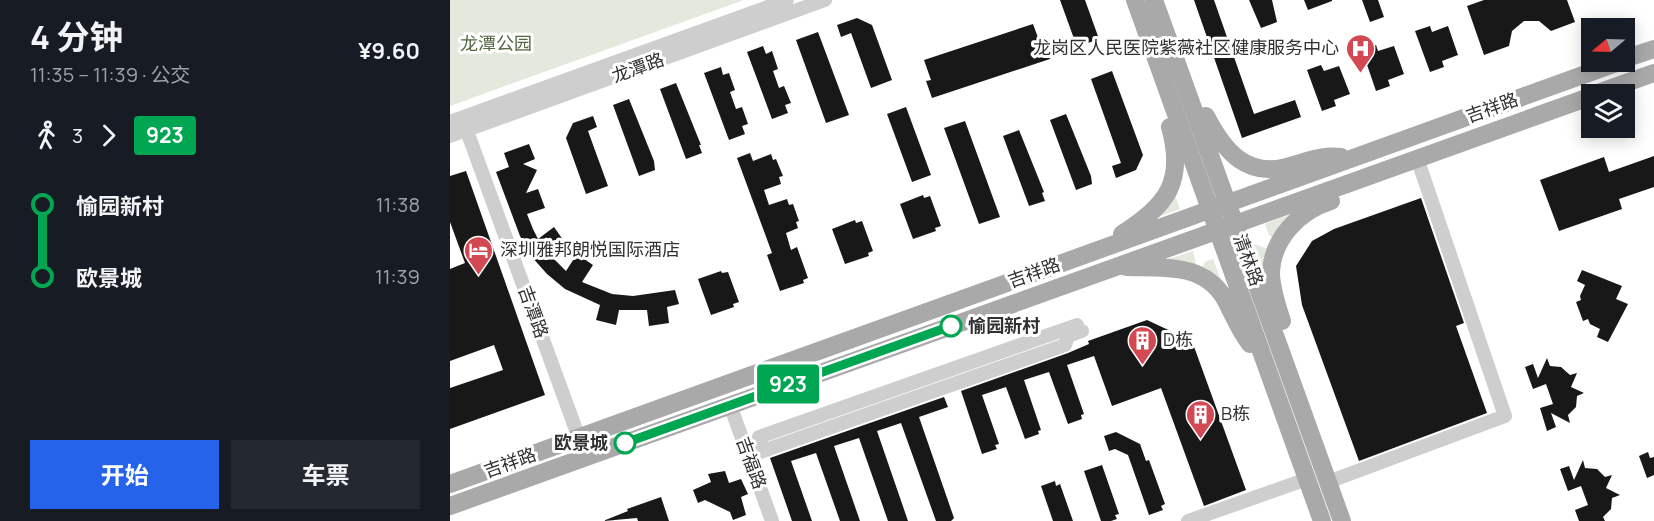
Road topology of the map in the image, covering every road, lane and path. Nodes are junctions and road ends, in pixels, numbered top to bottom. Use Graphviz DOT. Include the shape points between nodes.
graph roads {
  1 [pos="787,0"];
  2 [pos="825,0"];
  3 [pos="1135,0"];
  4 [pos="1154,0"];
  5 [pos="1654,49"];
  6 [pos="1635,55"];
  7 [pos="1591,72"];
  8 [pos="1654,73"];
  9 [pos="1175,82"];
  10 [pos="1624,84"];
  11 [pos="1581,99"];
  12 [pos="459,123"];
  13 [pos="450,136"];
  14 [pos="1417,158"];
  15 [pos="1352,159"];
  16 [pos="1361,178"];
  17 [pos="1227,202"];
  18 [pos="1210,209"];
  19 [pos="1235,224"];
  20 [pos="1217,230"];
  21 [pos="1107,247"];
  22 [pos="1114,267"];
  23 [pos="1080,328"];
  24 [pos="1282,353"];
  25 [pos="1264,358"];
  26 [pos="1276,393"];
  27 [pos="730,405"];
  28 [pos="1304,416"];
  29 [pos="579,438"];
  30 [pos="748,456"];
  31 [pos="1307,479"];
  32 [pos="1328,482"];
  33 [pos="450,484"];
  34 [pos="450,506"];
  35 [pos="772,521"];
  36 [pos="1188,521"];
  37 [pos="1322,521"];
  38 [pos="1342,521"];
  1 -- 12 [label="street, 龙潭路"];
  2 -- 12 [label="street, 龙潭路"];
  3 -- 9 [label="main road, 清林路"];
  4 -- 9 [label="main road, 清林路"];
  5 -- 6 [label="main road"];
  7 -- 15 [label="main road, 吉祥路"];
  8 -- 10 [label="main road, 吉祥路"];
  9 -- 15 [label="main road" via="1192,87 1220,142 1236,158 1253,167 1287,167 1322,156"];
  9 -- 17 [label="main road, 清林路"];
  9 -- 18 [label="main road, 清林路"];
  9 -- 21 [label="main road" via="1164,101 1175,146 1172,187 1159,207"];
  11 -- 14 [label="main road, 吉祥路"];
  12 -- 13 [label="street, 龙潭路"];
  12 -- 29 [label="street, 吉潭路"];
  14 -- 16 [label="main road, 吉祥路"];
  14 -- 32 [label="street" via="1505,416"];
  15 -- 17 [label="main road, 吉祥路"];
  16 -- 19 [label="main road, 吉祥路"];
  16 -- 24 [label="main road" via="1338,199 1318,205 1295,220 1284,236 1271,276 1286,334"];
  17 -- 18 [label="main road, 吉祥路"];
  17 -- 19 [label="main road, 清林路"];
  18 -- 20 [label="main road, 清林路"];
  18 -- 21 [label="main road, 吉祥路"];
  19 -- 20 [label="main road, 吉祥路"];
  19 -- 24 [label="main road, 清林路"];
  20 -- 22 [label="main road, 吉祥路"];
  20 -- 25 [label="main road, 清林路"];
  21 -- 29 [label="main road, 吉祥路"];
  22 -- 25 [label="main road" via="1183,268 1208,281 1223,296 1245,337"];
  22 -- 27 [label="main road, 吉祥路"];
  23 -- 30 [label="street" via="1068,336 1065,345"];
  24 -- 28 [label="main road, 清林路"];
  25 -- 26 [label="main road, 清林路"];
  26 -- 28 [label="main road" via="1278,370"];
  26 -- 31 [label="main road, 清林路"];
  27 -- 30 [label="street, 吉福路"];
  27 -- 34 [label="main road, 吉祥路"];
  28 -- 32 [label="main road, 清林路"];
  29 -- 33 [label="main road, 吉祥路"];
  30 -- 35 [label="street, 吉福路"];
  31 -- 36 [label="street"];
  31 -- 37 [label="main road, 清林路"];
  32 -- 38 [label="main road, 清林路"];
}
